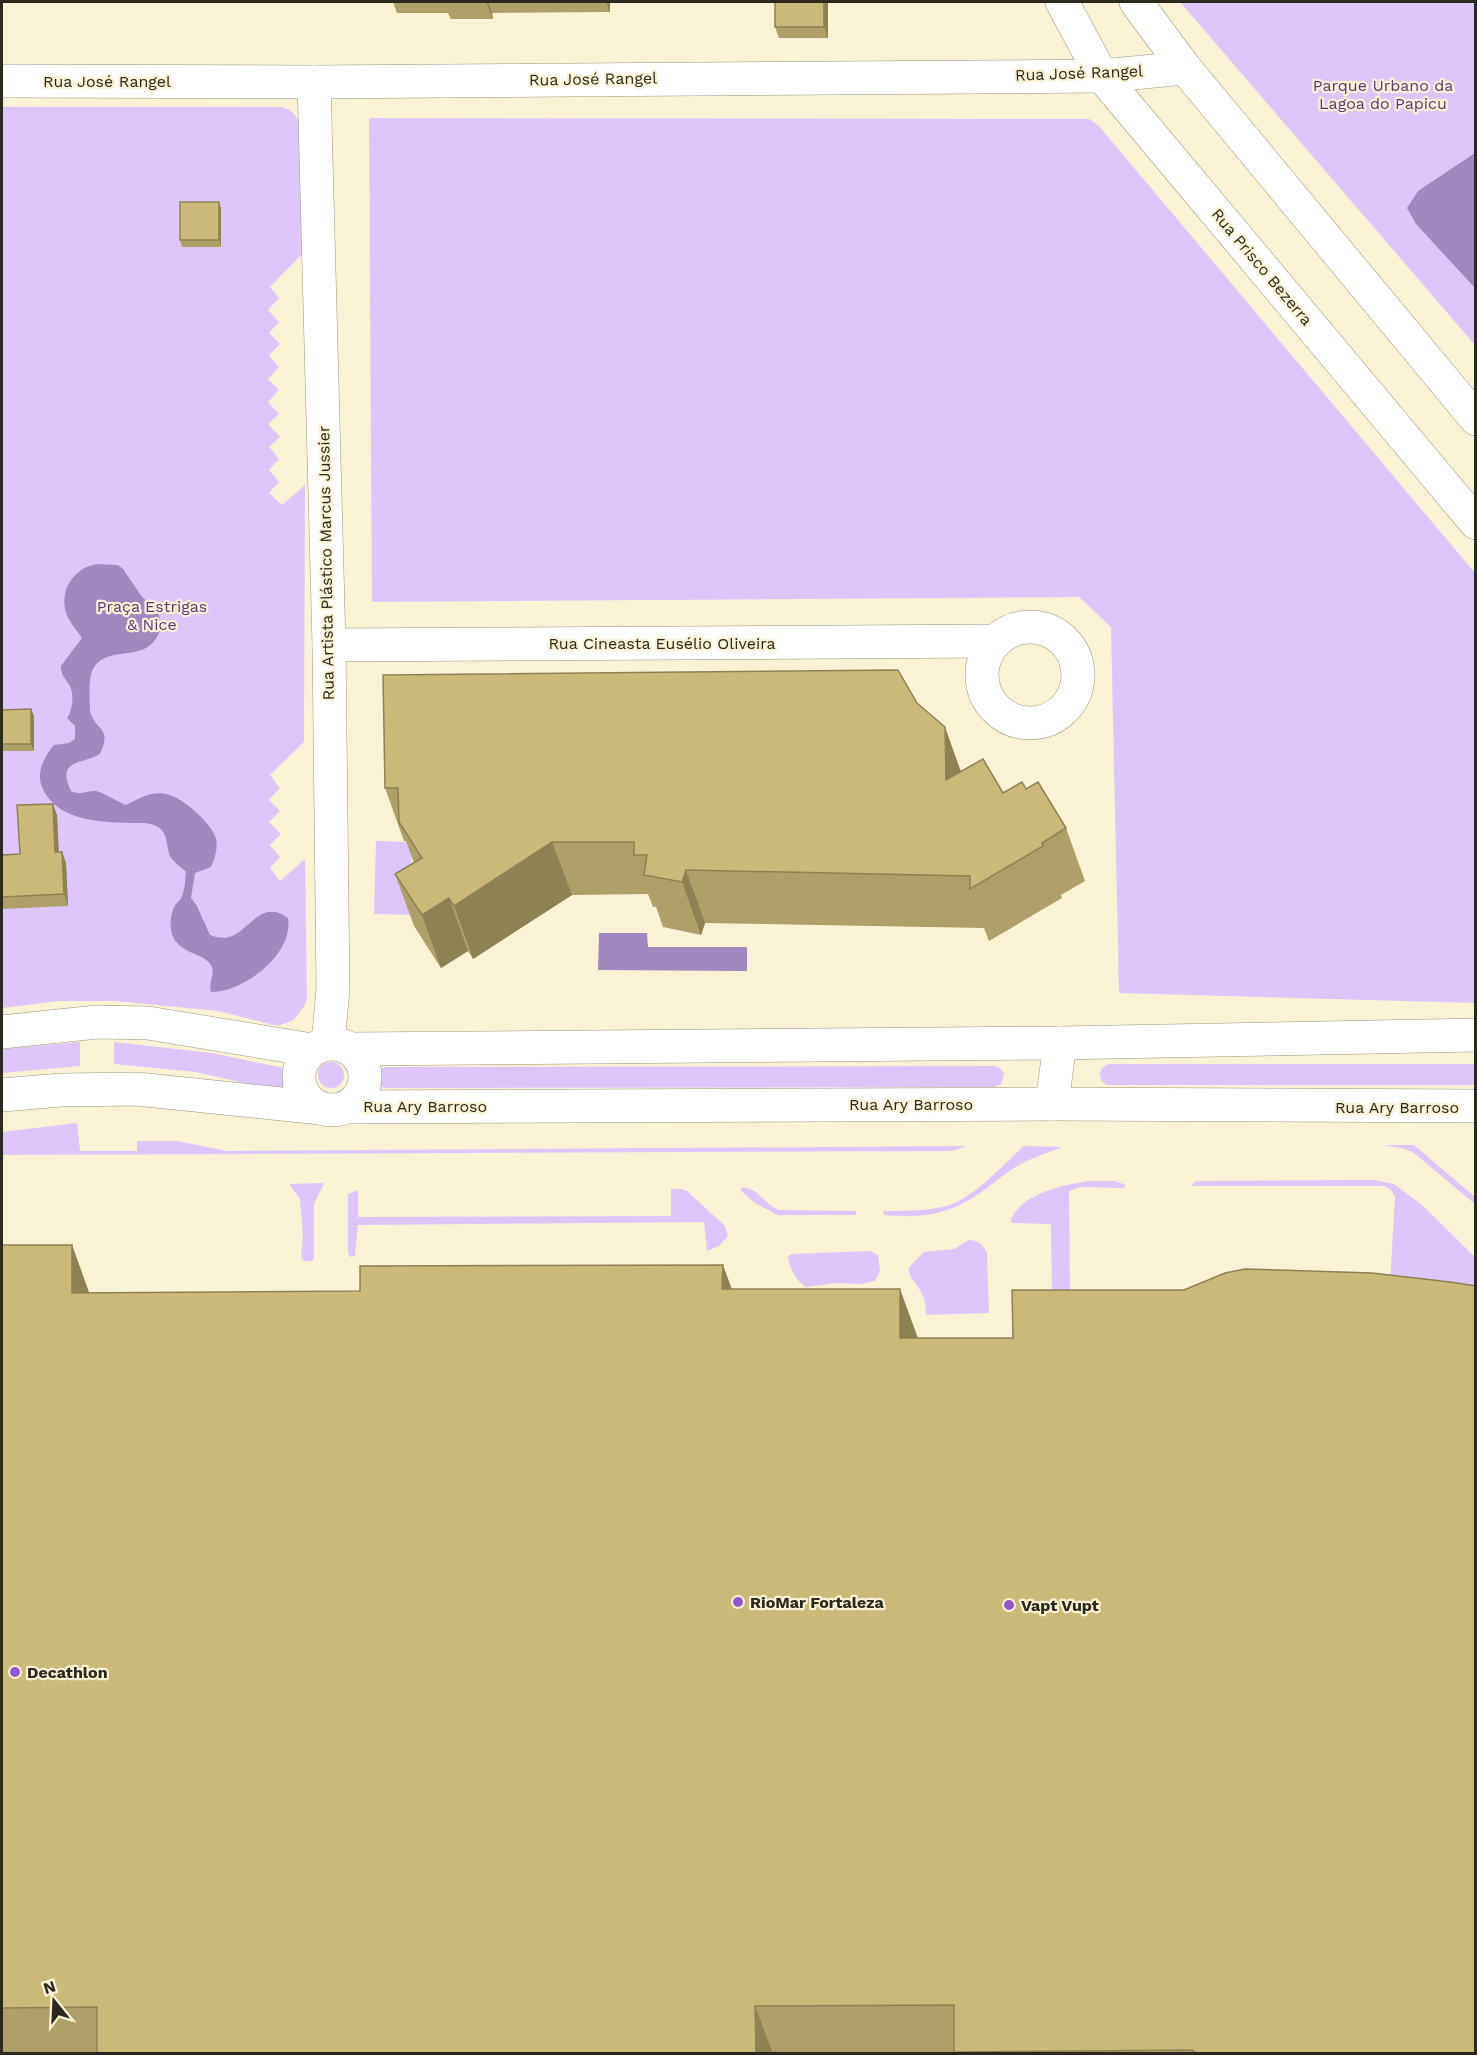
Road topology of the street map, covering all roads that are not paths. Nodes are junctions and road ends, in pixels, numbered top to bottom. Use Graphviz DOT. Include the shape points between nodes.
graph roads {
  1 [pos="1062,2"];
  2 [pos="1137,2"];
  3 [pos="1185,68"];
  4 [pos="1102,76"];
  5 [pos="2,81"];
  6 [pos="314,82"];
  7 [pos="1476,418"];
  8 [pos="1476,523"];
  9 [pos="995,641"];
  10 [pos="329,645"];
  11 [pos="2,1032"];
  12 [pos="1476,1035"];
  13 [pos="1060,1042"];
  14 [pos="331,1048"];
  15 [pos="2,1095"];
  16 [pos="1052,1104"];
  17 [pos="1476,1106"];
  18 [pos="334,1108"];
  1 -- 4 [label="street, Rua Prisco Bezerra"];
  2 -- 3 [label="street"];
  3 -- 4 [label="street, Rua José Rangel"];
  3 -- 7 [label="street"];
  4 -- 6 [label="street, Rua José Rangel"];
  4 -- 8 [label="street, Rua Prisco Bezerra"];
  5 -- 6 [label="street, Rua José Rangel"];
  6 -- 10 [label="street, Rua Artista Plástico Marcus Jussier"];
  9 -- 10 [label="street, Rua Cineasta Eusélio Oliveira"];
  10 -- 14 [label="street, Rua Artista Plástico Marcus Jussier"];
  11 -- 14 [label="street" via="85,1023 148,1023"];
  12 -- 13 [label="street"];
  13 -- 14 [label="street"];
  13 -- 16 [label="street"];
  14 -- 18 [label="street" via="305,1057 300,1066 300,1087 305,1096"];
  14 -- 18 [label="street" via="360,1057 366,1079 357,1100"];
  15 -- 18 [label="street, Rua Ary Barroso" via="137,1089"];
  16 -- 17 [label="street, Rua Ary Barroso"];
  16 -- 18 [label="street, Rua Ary Barroso"];
}
